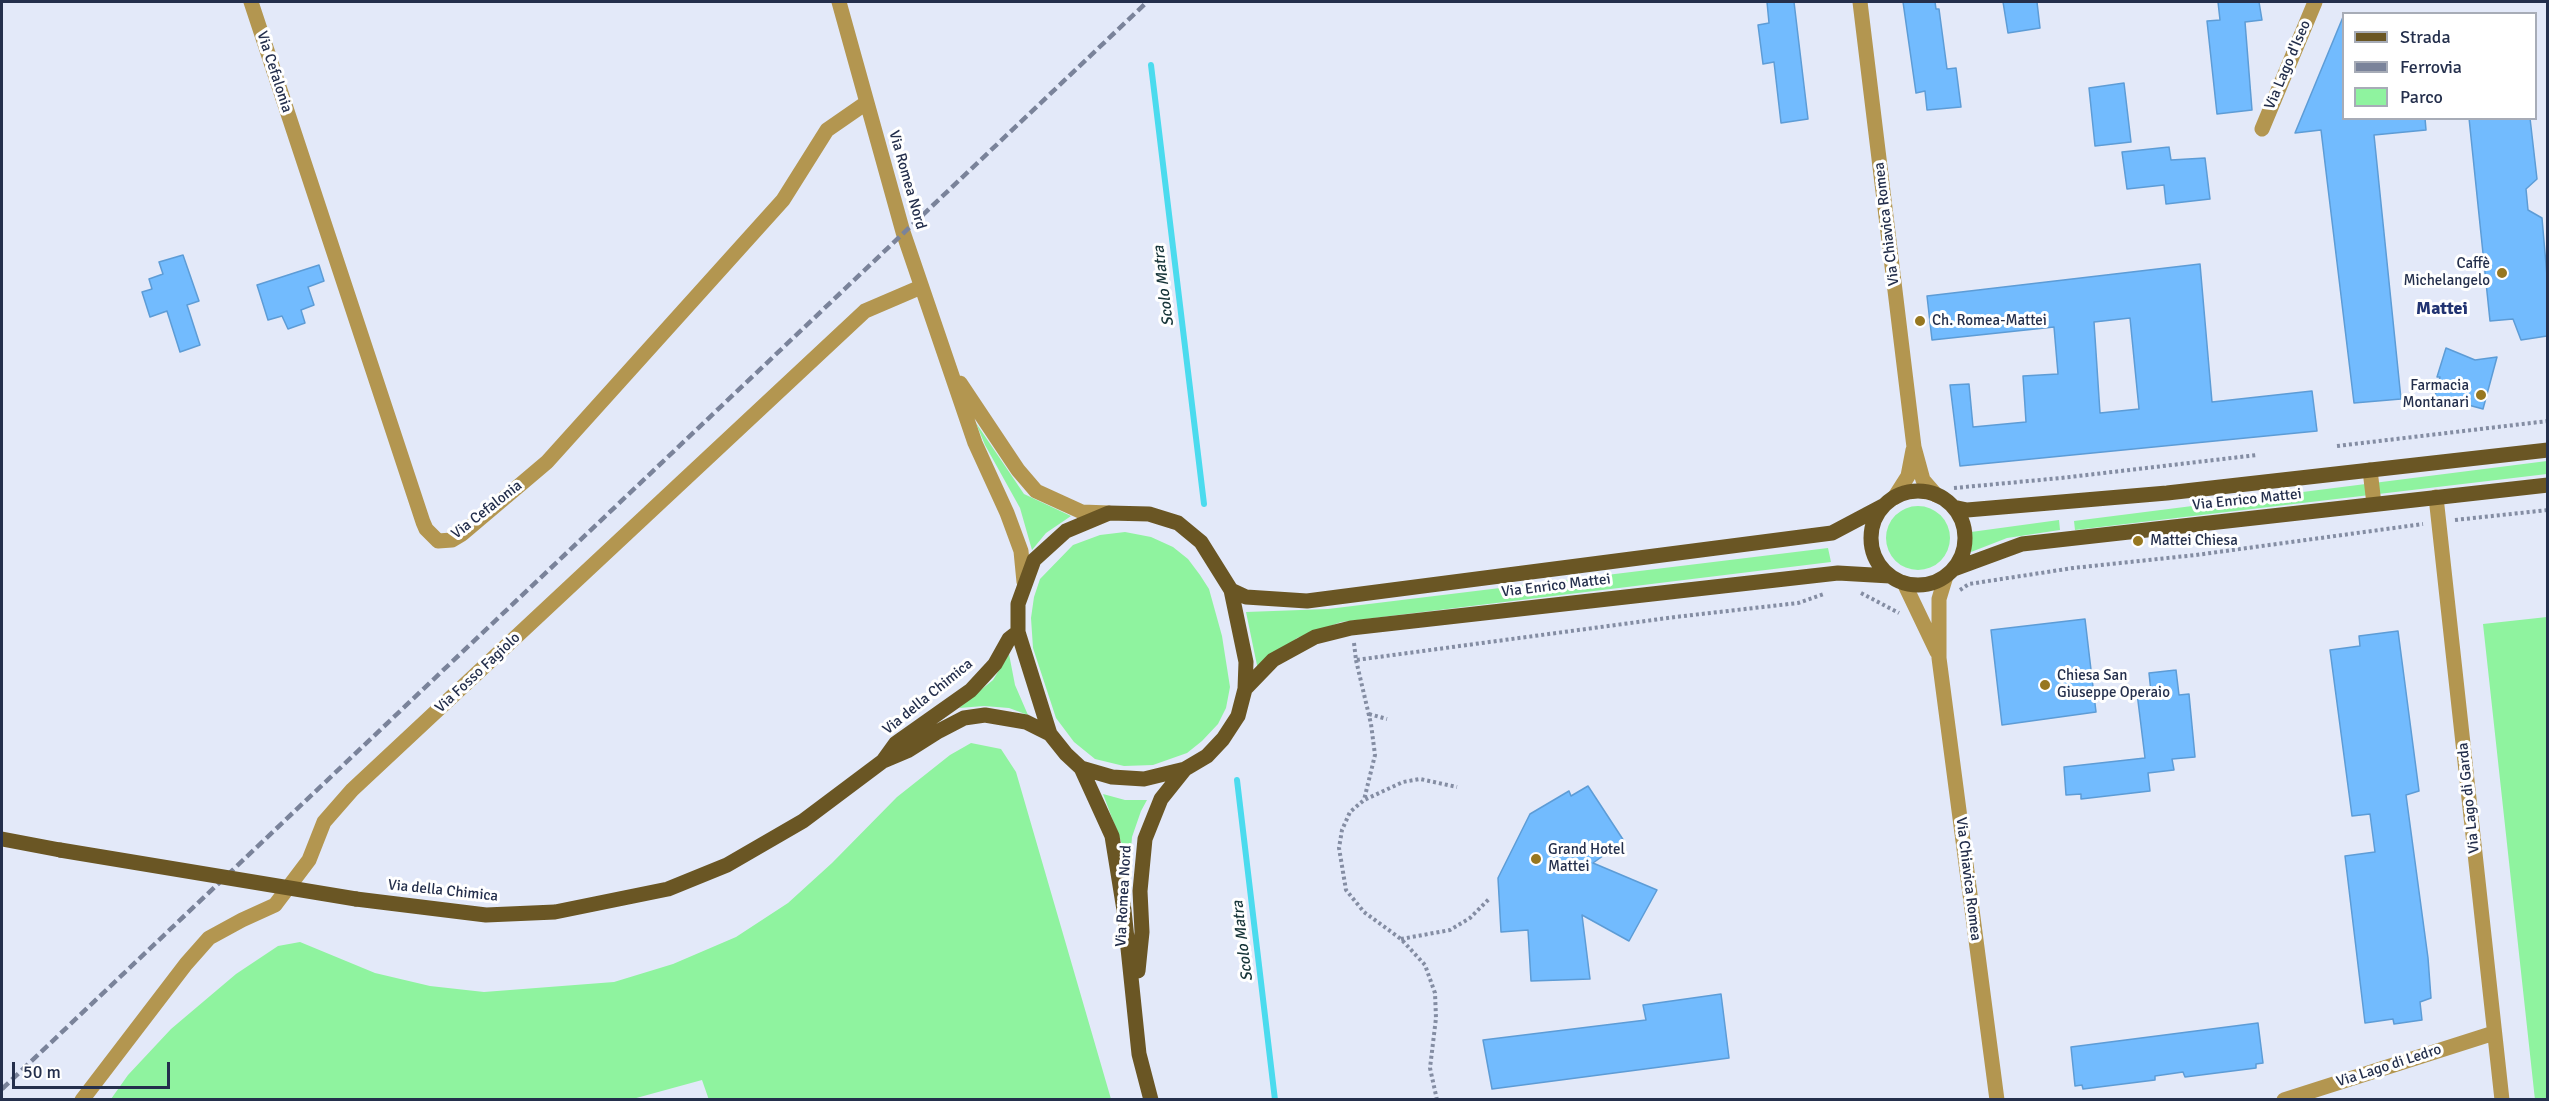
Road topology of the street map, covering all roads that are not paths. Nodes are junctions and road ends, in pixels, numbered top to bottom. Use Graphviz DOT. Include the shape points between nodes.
graph roads {
  1 [pos="251,2"];
  2 [pos="839,2"];
  3 [pos="1860,2"];
  4 [pos="2315,2"];
  5 [pos="866,103"];
  6 [pos="2262,129"];
  7 [pos="921,286"];
  8 [pos="949,367"];
  9 [pos="1914,447"];
  10 [pos="2547,450"];
  11 [pos="2370,470"];
  12 [pos="2547,485"];
  13 [pos="1936,495"];
  14 [pos="2436,497"];
  15 [pos="1889,502"];
  16 [pos="2374,504"];
  17 [pos="1953,507"];
  18 [pos="1109,513"];
  19 [pos="1950,572"];
  20 [pos="1890,576"];
  21 [pos="1024,582"];
  22 [pos="1904,583"];
  23 [pos="1231,590"];
  24 [pos="1018,632"];
  25 [pos="1939,658"];
  26 [pos="1245,690"];
  27 [pos="1050,734"];
  28 [pos="883,761"];
  29 [pos="1081,768"];
  30 [pos="1185,769"];
  31 [pos="2,839"];
  32 [pos="1135,1001"];
  33 [pos="2494,1033"];
  34 [pos="82,1100"];
  35 [pos="1150,1100"];
  36 [pos="1997,1100"];
  37 [pos="2284,1100"];
  38 [pos="2502,1100"];
  1 -- 5 [label="street, Via Cefalonia" via="423,522 438,541 462,534 547,462 783,200 827,130"];
  2 -- 5 [label="street, Via Romea Nord"];
  3 -- 9 [label="street, Via Chiavica Romea"];
  4 -- 6 [label="street, Via Lago d'Iseo"];
  5 -- 7 [label="street, Via Romea Nord"];
  7 -- 8 [label="street, Via Romea Nord"];
  7 -- 34 [label="street, Via Fosso Fagiolo" via="865,311 352,790 324,822 309,860 275,905 209,938"];
  8 -- 18 [label="street, Via Romea Nord" via="1036,491 1082,512"];
  8 -- 21 [label="street, Via Romea Nord" via="975,443 1017,541"];
  9 -- 13 [label="street, Via Chiavica Romea" via="1923,480"];
  9 -- 15 [label="street, Via Chiavica Romea" via="1908,476"];
  10 -- 11 [label="main road, Via Enrico Mattei"];
  11 -- 16 [label="street"];
  11 -- 17 [label="main road, Via Enrico Mattei" via="2167,493 1967,510"];
  12 -- 14 [label="main road, Via Enrico Mattei"];
  13 -- 15 [label="main road" via="1908,492"];
  13 -- 17 [label="main road"];
  14 -- 16 [label="main road, Via Enrico Mattei"];
  14 -- 33 [label="street, Via Lago di Garda"];
  15 -- 20 [label="main road" via="1872,529 1871,542 1877,561"];
  15 -- 23 [label="main road, Via Enrico Mattei" via="1832,533 1307,601 1246,597"];
  16 -- 19 [label="main road, Via Enrico Mattei" via="2022,544"];
  17 -- 19 [label="main road" via="1964,531 1962,551"];
  18 -- 21 [label="main road" via="1066,531 1034,560"];
  18 -- 23 [label="main road" via="1149,514 1178,524 1201,542"];
  19 -- 22 [label="main road" via="1933,583"];
  19 -- 25 [label="street, Via Chiavica Romea" via="1939,599"];
  20 -- 22 [label="main road"];
  20 -- 26 [label="main road, Via Enrico Mattei" via="1838,573 1351,628 1315,637 1273,660"];
  21 -- 24 [label="main road" via="1018,604"];
  22 -- 25 [label="street, Via Chiavica Romea"];
  23 -- 26 [label="main road" via="1246,662"];
  24 -- 27 [label="main road"];
  24 -- 28 [label="main road, Via della Chimica" via="971,690 896,743"];
  25 -- 36 [label="street, Via Chiavica Romea"];
  26 -- 30 [label="main road" via="1238,716 1223,739 1207,756"];
  27 -- 28 [label="main road, Via della Chimica" via="1026,722 985,715 964,718"];
  27 -- 29 [label="main road"];
  28 -- 31 [label="main road, Via della Chimica, bridge" via="803,821 727,866 668,889 555,912 444,912"];
  29 -- 30 [label="main road" via="1112,777 1144,779"];
  29 -- 32 [label="main road, Via Romea Nord" via="1112,836"];
  30 -- 32 [label="main road, Via Romea Nord" via="1161,799 1145,839"];
  32 -- 35 [label="main road, Via Romea Nord" via="1139,1054"];
  33 -- 37 [label="street, Via Lago di Ledro"];
  33 -- 38 [label="street, Via Lago di Garda"];
}
